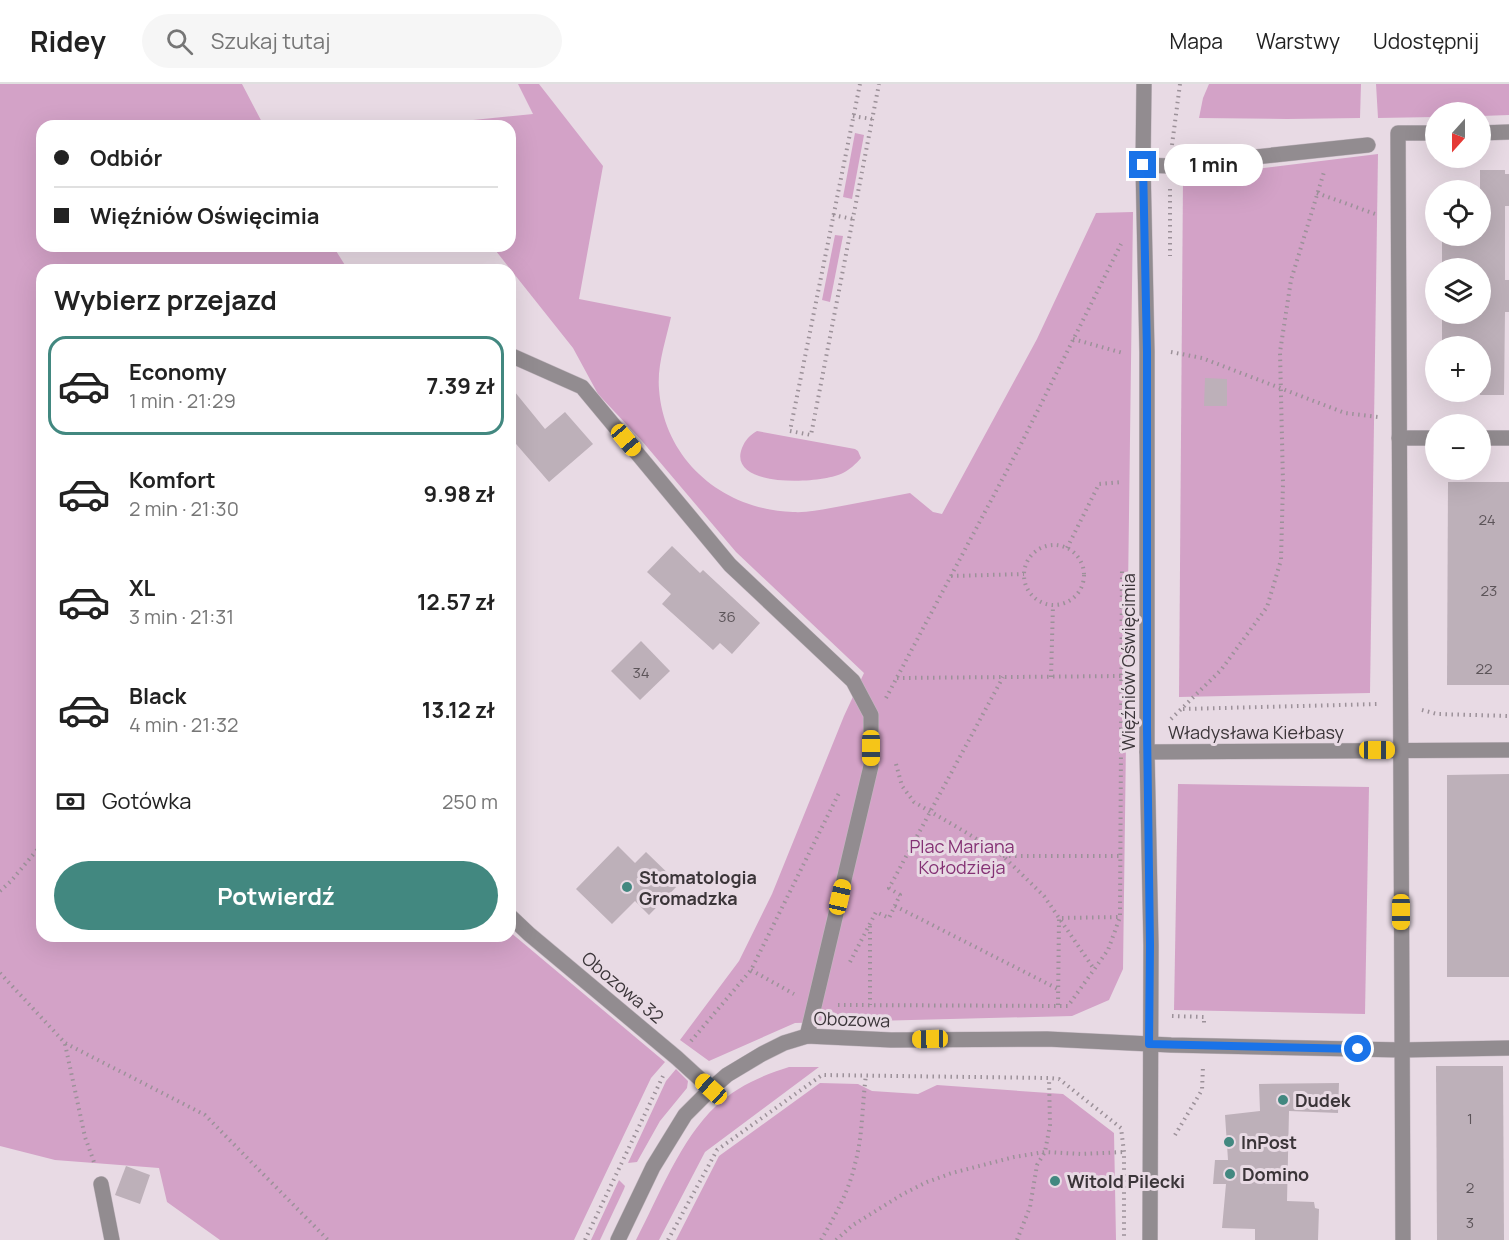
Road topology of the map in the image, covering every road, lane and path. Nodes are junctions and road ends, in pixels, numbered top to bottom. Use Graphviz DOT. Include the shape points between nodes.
graph roads {
  1 [pos="860,84"];
  2 [pos="879,84"];
  3 [pos="1144,84"];
  4 [pos="1180,84"];
  5 [pos="853,116"];
  6 [pos="872,119"];
  7 [pos="1491,132"];
  8 [pos="1509,132"];
  9 [pos="1425,133"];
  10 [pos="1368,145"];
  11 [pos="1143,165"];
  12 [pos="1170,166"];
  13 [pos="1332,167"];
  14 [pos="1317,193"];
  15 [pos="1357,208"];
  16 [pos="833,215"];
  17 [pos="853,219"];
  18 [pos="1123,241"];
  19 [pos="1073,339"];
  20 [pos="1171,352"];
  21 [pos="516,358"];
  22 [pos="1123,364"];
  23 [pos="1280,388"];
  24 [pos="1399,420"];
  25 [pos="1399,438"];
  26 [pos="1425,438"];
  27 [pos="1491,438"];
  28 [pos="1509,438"];
  29 [pos="1122,482"];
  30 [pos="1067,548"];
  31 [pos="1122,562"];
  32 [pos="1024,574"];
  33 [pos="951,576"];
  34 [pos="1053,605"];
  35 [pos="1051,676"];
  36 [pos="1121,676"];
  37 [pos="1003,677"];
  38 [pos="897,678"];
  39 [pos="1400,704"];
  40 [pos="1171,708"];
  41 [pos="1182,709"];
  42 [pos="1509,716"];
  43 [pos="871,730"];
  44 [pos="1400,750"];
  45 [pos="1509,750"];
  46 [pos="1148,752"];
  47 [pos="893,754"];
  48 [pos="844,782"];
  49 [pos="930,812"];
  50 [pos="36,851"];
  51 [pos="1003,856"];
  52 [pos="1120,856"];
  53 [pos="0,891"];
  54 [pos="895,906"];
  55 [pos="1120,917"];
  56 [pos="1059,918"];
  57 [pos="516,922"];
  58 [pos="870,925"];
  59 [pos="848,965"];
  60 [pos="1094,969"];
  61 [pos="751,970"];
  62 [pos="0,973"];
  63 [pos="1058,989"];
  64 [pos="815,1005"];
  65 [pos="870,1005"];
  66 [pos="1058,1005"];
  67 [pos="1171,1016"];
  68 [pos="807,1036"];
  69 [pos="65,1043"];
  70 [pos="1149,1044"];
  71 [pos="1203,1046"];
  72 [pos="1509,1048"];
  73 [pos="1402,1050"];
  74 [pos="677,1058"];
  75 [pos="866,1076"];
  76 [pos="1049,1078"];
  77 [pos="711,1089"];
  78 [pos="1173,1142"];
  79 [pos="1045,1152"];
  80 [pos="1124,1152"];
  81 [pos="101,1184"];
  82 [pos="112,1240"];
  83 [pos="328,1240"];
  84 [pos="585,1240"];
  85 [pos="618,1240"];
  86 [pos="668,1240"];
  87 [pos="821,1240"];
  88 [pos="836,1240"];
  89 [pos="1017,1240"];
  90 [pos="1125,1240"];
  91 [pos="1150,1240"];
  92 [pos="1402,1240"];
  1 -- 5 [label="path"];
  2 -- 6 [label="path"];
  3 -- 11 [label="street, Więźniów Oświęcimia"];
  4 -- 12 [label="path"];
  5 -- 6 [label="path"];
  5 -- 16 [label="path"];
  6 -- 17 [label="path"];
  7 -- 8 [label="street"];
  9 -- 24 [label="street" via="1398,133"];
  10 -- 12 [label="street"];
  11 -- 12 [label="street"];
  11 -- 46 [label="street, Więźniów Oświęcimia"];
  13 -- 14 [label="path" via="1324,172"];
  14 -- 15 [label="path"];
  14 -- 23 [label="path" via="1292,280 1280,352"];
  16 -- 17 [label="path"];
  16 -- 17 [label="path" via="790,431 811,435"];
  18 -- 19 [label="path"];
  19 -- 22 [label="path" via="1123,352"];
  19 -- 33 [label="path"];
  20 -- 23 [label="path" via="1202,358"];
  21 -- 43 [label="street" via="582,387 730,565 853,681 871,715"];
  23 -- 24 [label="path" via="1345,413"];
  23 -- 41 [label="path" via="1281,560 1267,607 1221,670"];
  24 -- 25 [label="street"];
  25 -- 26 [label="street"];
  25 -- 39 [label="street"];
  27 -- 28 [label="street"];
  29 -- 30 [label="path" via="1099,484"];
  30 -- 32 [label="path" via="1055,545 1034,553"];
  30 -- 34 [label="path" via="1076,554 1084,576 1075,597"];
  31 -- 36 [label="path"];
  32 -- 33 [label="path"];
  32 -- 34 [label="path" via="1032,595"];
  33 -- 38 [label="path"];
  34 -- 35 [label="path"];
  35 -- 36 [label="path"];
  35 -- 37 [label="path"];
  36 -- 52 [label="path"];
  37 -- 38 [label="path"];
  37 -- 49 [label="path"];
  38 -- 43 [label="path"];
  39 -- 41 [label="path"];
  39 -- 42 [label="path" via="1437,714"];
  39 -- 44 [label="street"];
  40 -- 41 [label="path" via="1171,719"];
  43 -- 64 [label="street" via="871,766"];
  44 -- 45 [label="street, Władysława Kiełbasy"];
  44 -- 46 [label="street, Władysława Kiełbasy"];
  44 -- 73 [label="street"];
  46 -- 70 [label="street, Więźniów Oświęcimia"];
  47 -- 49 [label="path" via="902,786 914,802"];
  48 -- 61 [label="path"];
  49 -- 51 [label="path"];
  49 -- 54 [label="path" via="888,888 900,895"];
  50 -- 53 [label="path"];
  51 -- 52 [label="path"];
  51 -- 56 [label="path" via="1044,896"];
  52 -- 55 [label="path"];
  54 -- 58 [label="path" via="889,918 876,912"];
  54 -- 63 [label="path"];
  55 -- 56 [label="path"];
  55 -- 60 [label="path" via="1108,950"];
  56 -- 60 [label="path"];
  56 -- 63 [label="path"];
  57 -- 74 [label="street, Obozowa 32"];
  58 -- 59 [label="path"];
  58 -- 65 [label="path"];
  60 -- 66 [label="path" via="1068,1006"];
  61 -- 64 [label="path"];
  61 -- 74 [label="path"];
  62 -- 69 [label="path"];
  63 -- 66 [label="path"];
  64 -- 65 [label="path"];
  64 -- 68 [label="street"];
  65 -- 66 [label="path"];
  67 -- 71 [label="path" via="1204,1017"];
  68 -- 70 [label="street, Obozowa"];
  68 -- 77 [label="street, Obozowa" via="762,1054"];
  69 -- 81 [label="path" via="85,1137"];
  69 -- 83 [label="path" via="205,1115"];
  70 -- 71 [label="street, Obozowa"];
  70 -- 91 [label="street, Więźniów Oświęcimia"];
  71 -- 73 [label="street, Obozowa"];
  71 -- 78 [label="path" via="1202,1090"];
  72 -- 73 [label="street, Obozowa"];
  73 -- 92 [label="street"];
  74 -- 77 [label="street, Obozowa 32"];
  74 -- 84 [label="path" via="669,1063"];
  75 -- 76 [label="path"];
  75 -- 86 [label="path" via="822,1075 717,1149"];
  75 -- 87 [label="path" via="855,1163 848,1187"];
  76 -- 79 [label="path" via="1050,1125"];
  76 -- 80 [label="path" via="1059,1079 1121,1128"];
  77 -- 85 [label="street, Obozowa" via="685,1115 653,1167"];
  79 -- 80 [label="path"];
  79 -- 88 [label="path" via="927,1182 853,1225"];
  79 -- 89 [label="path" via="1037,1165 1030,1207"];
  80 -- 90 [label="path"];
  81 -- 82 [label="street"];
}
